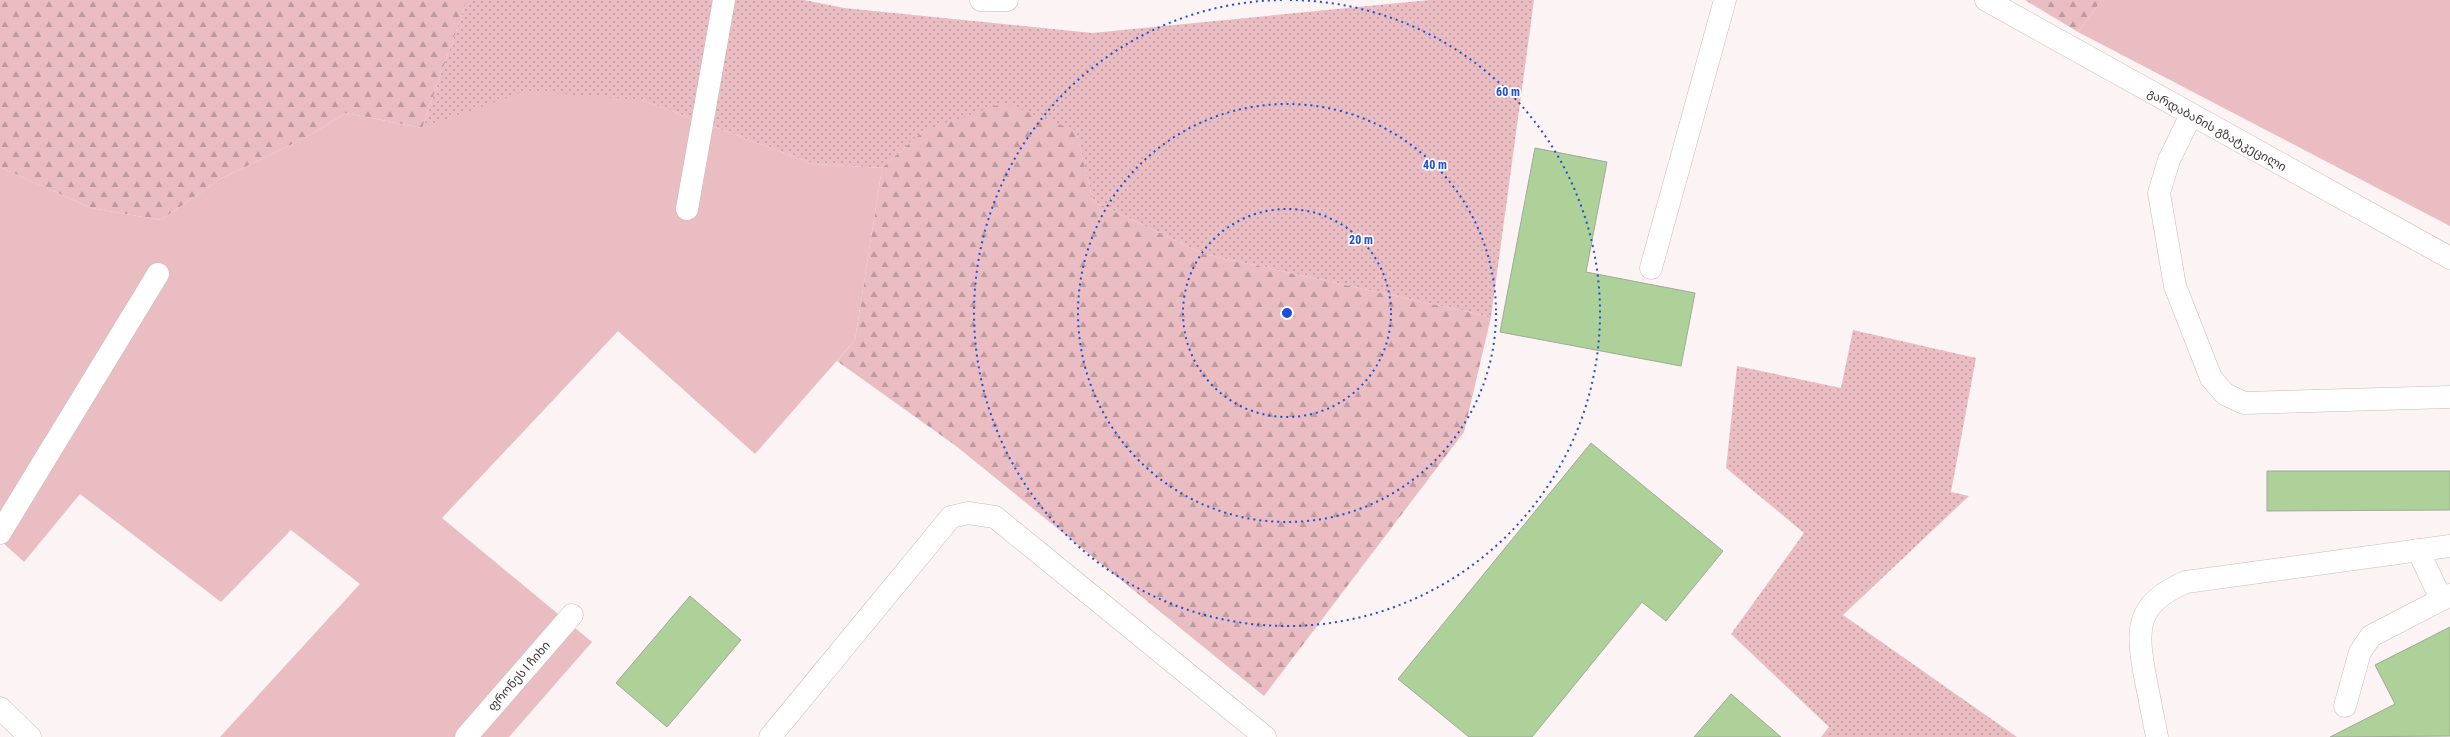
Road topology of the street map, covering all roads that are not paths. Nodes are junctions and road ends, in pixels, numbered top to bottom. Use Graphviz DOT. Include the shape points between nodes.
graph roads {
  1 [pos="724,0"];
  2 [pos="981,0"];
  3 [pos="1006,0"];
  4 [pos="1725,0"];
  5 [pos="1986,0"];
  6 [pos="2191,115"];
  7 [pos="687,209"];
  8 [pos="2450,258"];
  9 [pos="1651,268"];
  10 [pos="158,274"];
  11 [pos="2450,398"];
  12 [pos="0,533"];
  13 [pos="2450,546"];
  14 [pos="2418,550"];
  15 [pos="2445,597"];
  16 [pos="572,615"];
  17 [pos="2345,706"];
  18 [pos="0,708"];
  19 [pos="30,737"];
  20 [pos="466,737"];
  21 [pos="770,737"];
  22 [pos="1265,737"];
  23 [pos="2157,737"];
  1 -- 7 [label="main road"];
  2 -- 3 [label="main road"];
  4 -- 9 [label="main road"];
  5 -- 6 [label="main road, გარდაბანის გზატკეცილი"];
  6 -- 8 [label="main road, გარდაბანის გზატკეცილი"];
  6 -- 11 [label="main road" via="2169,160 2159,193 2175,286 2212,378 2225,394 2244,403"];
  10 -- 12 [label="main road"];
  13 -- 14 [label="main road"];
  14 -- 15 [label="main road"];
  14 -- 23 [label="main road" via="2186,582 2165,591 2152,603 2140,626 2139,644"];
  15 -- 17 [label="main road" via="2371,636 2360,652"];
  16 -- 20 [label="main road, ფრონეს I ჩიხი"];
  18 -- 19 [label="main road"];
  21 -- 22 [label="main road" via="952,517 968,513 995,517"];
}
